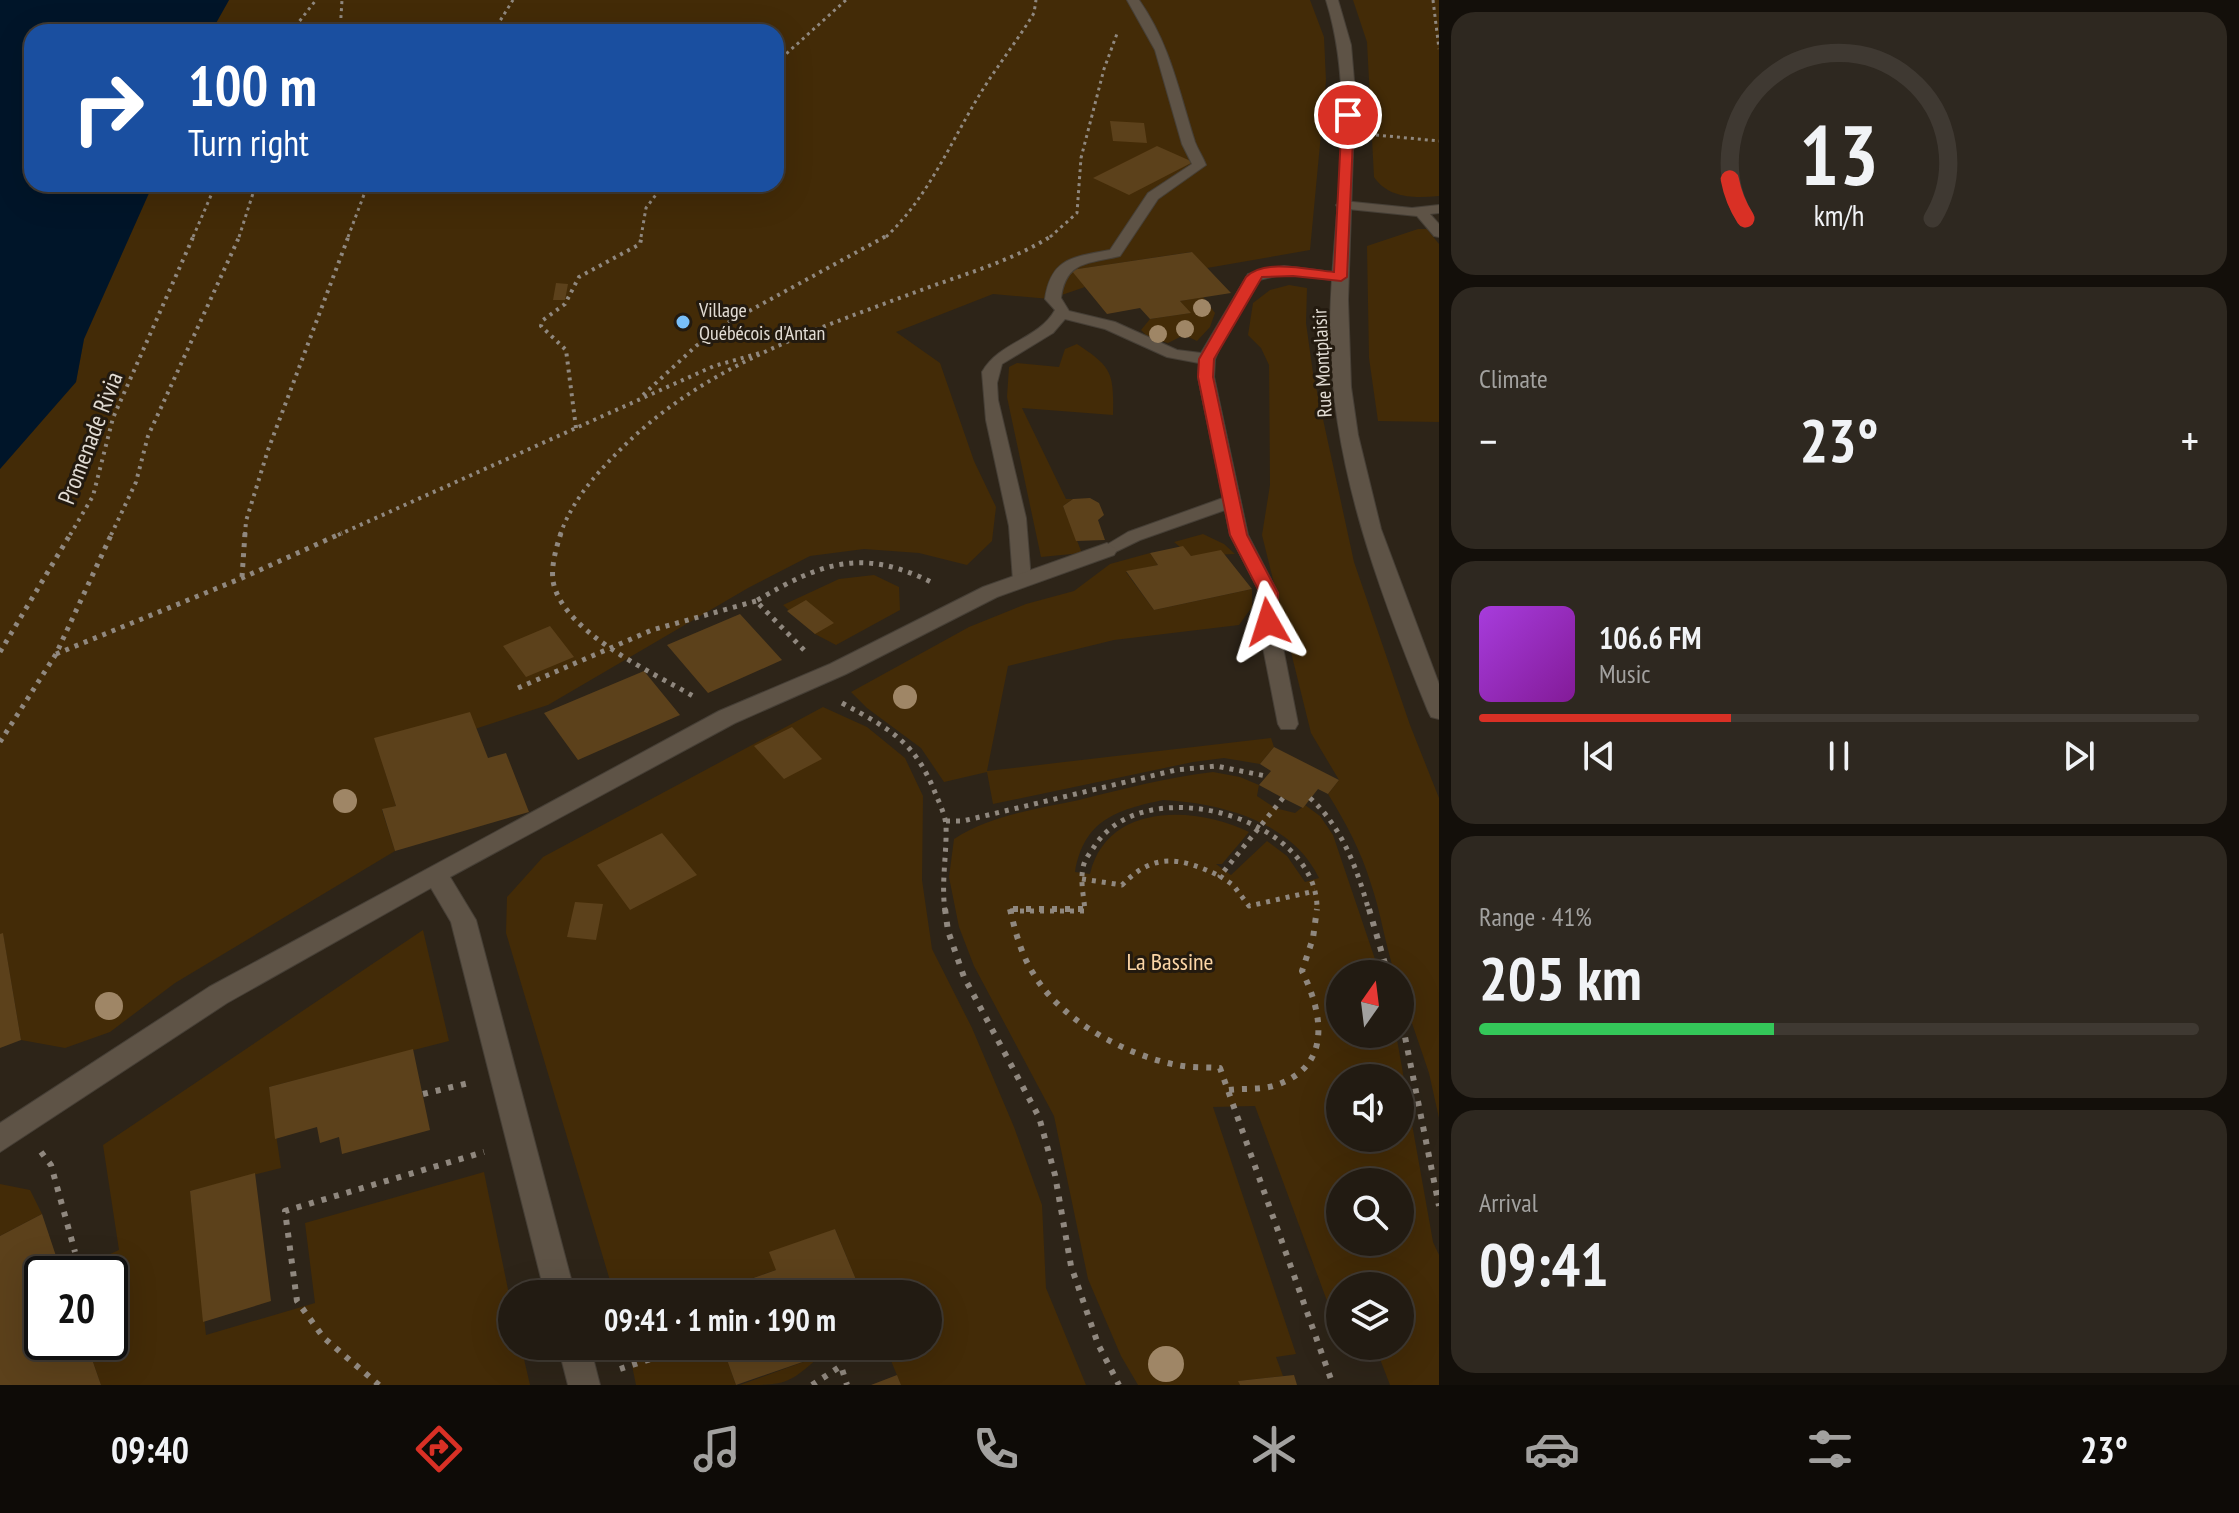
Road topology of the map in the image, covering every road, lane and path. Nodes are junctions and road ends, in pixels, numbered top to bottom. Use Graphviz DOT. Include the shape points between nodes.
graph roads {
  1 [pos="316,0"];
  2 [pos="342,0"];
  3 [pos="513,0"];
  4 [pos="846,0"];
  5 [pos="1036,0"];
  6 [pos="1133,0"];
  7 [pos="1332,0"];
  8 [pos="1433,0"];
  9 [pos="1122,21"];
  10 [pos="297,24"];
  11 [pos="340,24"];
  12 [pos="498,24"];
  13 [pos="1439,49"];
  14 [pos="784,56"];
  15 [pos="1367,134"];
  16 [pos="1439,141"];
  17 [pos="212,192"];
  18 [pos="254,192"];
  19 [pos="365,192"];
  20 [pos="658,192"];
  21 [pos="1343,205"];
  22 [pos="1439,209"];
  23 [pos="1421,212"];
  24 [pos="1439,233"];
  25 [pos="1341,277"];
  26 [pos="1061,314"];
  27 [pos="780,347"];
  28 [pos="1207,359"];
  29 [pos="638,399"];
  30 [pos="576,428"];
  31 [pos="1232,501"];
  32 [pos="1107,550"];
  33 [pos="242,578"];
  34 [pos="1022,580"];
  35 [pos="756,601"];
  36 [pos="967,603"];
  37 [pos="610,646"];
  38 [pos="0,652"];
  39 [pos="56,654"];
  40 [pos="817,678"];
  41 [pos="518,688"];
  42 [pos="1439,711"];
  43 [pos="727,717"];
  44 [pos="1288,724"];
  45 [pos="0,742"];
  46 [pos="1266,776"];
  47 [pos="1283,798"];
  48 [pos="1310,798"];
  49 [pos="946,821"];
  50 [pos="1261,829"];
  51 [pos="435,874"];
  52 [pos="1220,876"];
  53 [pos="1082,879"];
  54 [pos="1315,891"];
  55 [pos="1383,960"];
  56 [pos="1407,1048"];
  57 [pos="502,1075"];
  58 [pos="1229,1090"];
  59 [pos="423,1094"];
  60 [pos="9,1134"];
  61 [pos="519,1142"];
  62 [pos="1439,1206"];
  63 [pos="75,1252"];
  64 [pos="556,1280"];
  65 [pos="578,1360"];
  66 [pos="651,1360"];
  67 [pos="584,1383"];
  68 [pos="379,1385"];
  69 [pos="812,1385"];
  70 [pos="847,1385"];
  71 [pos="1119,1385"];
  72 [pos="1333,1385"];
  1 -- 10 [label="path"];
  2 -- 11 [label="path"];
  3 -- 12 [label="path"];
  4 -- 14 [label="path"];
  5 -- 29 [label="path" via="1020,37 906,218 883,240 729,322"];
  6 -- 26 [label="lane" via="1145,15 1172,79 1199,165 1153,196 1115,253 1060,270 1053,299 1063,309"];
  7 -- 21 [label="street, Rue Montplaisir" via="1348,86"];
  8 -- 13 [label="path"];
  9 -- 27 [label="path" via="1105,60 1085,144 1076,216 996,263"];
  15 -- 16 [label="path"];
  17 -- 38 [label="path, Promenade Rivia" via="113,418 93,496"];
  18 -- 39 [label="path" via="244,226 148,436 136,482"];
  19 -- 33 [label="path" via="268,450 246,521"];
  20 -- 30 [label="path" via="646,208 640,244 579,277 565,304 543,320 541,326 566,350"];
  21 -- 23 [label="lane"];
  21 -- 25 [label="street, Rue Montplaisir"];
  22 -- 23 [label="lane"];
  23 -- 24 [label="lane"];
  25 -- 28 [label="lane" via="1259,273"];
  25 -- 42 [label="street, Rue Montplaisir" via="1341,380 1363,504 1398,612"];
  26 -- 28 [label="lane" via="1110,325 1173,354"];
  26 -- 34 [label="lane" via="1046,333 999,358 989,374 1017,517"];
  27 -- 29 [label="path" via="714,366"];
  27 -- 37 [label="path" via="667,407 581,492 562,527 554,584 567,611"];
  28 -- 31 [label="lane" via="1206,377"];
  29 -- 30 [label="path"];
  30 -- 33 [label="path"];
  31 -- 32 [label="lane"];
  31 -- 44 [label="lane" via="1239,535 1269,593 1268,622"];
  32 -- 34 [label="street"];
  33 -- 39 [label="path"];
  34 -- 36 [label="street"];
  35 -- 36 [label="path" via="794,578 838,562 880,561 915,571"];
  35 -- 37 [label="path"];
  35 -- 40 [label="path"];
  36 -- 40 [label="street"];
  37 -- 41 [label="path"];
  37 -- 43 [label="path"];
  39 -- 45 [label="path"];
  40 -- 43 [label="street"];
  40 -- 49 [label="path" via="914,751"];
  43 -- 51 [label="street"];
  46 -- 49 [label="path" via="1216,766 1176,770"];
  47 -- 50 [label="path"];
  48 -- 55 [label="path" via="1335,823 1347,848"];
  49 -- 71 [label="path" via="942,889 948,931 964,977 1039,1117 1071,1266 1098,1344"];
  50 -- 52 [label="path"];
  50 -- 53 [label="path" via="1231,814 1188,806 1155,807 1120,820 1096,840"];
  50 -- 54 [label="path" via="1294,852"];
  51 -- 57 [label="street" via="463,920"];
  51 -- 60 [label="street" via="218,995"];
  52 -- 53 [label="path" via="1175,860 1152,861 1133,871 1122,885"];
  52 -- 54 [label="path" via="1249,906"];
  53 -- 58 [label="path" via="1085,911 1010,909 1034,977 1088,1028 1173,1064 1220,1068"];
  54 -- 58 [label="path" via="1314,940 1302,971 1321,1022 1317,1051 1302,1073 1273,1086"];
  56 -- 62 [label="path"];
  57 -- 59 [label="path"];
  57 -- 61 [label="street"];
  58 -- 72 [label="path"];
  60 -- 63 [label="path" via="51,1165"];
  61 -- 64 [label="street"];
  61 -- 68 [label="path" via="285,1211 297,1301 324,1338"];
  65 -- 67 [label="street"];
  66 -- 67 [label="path"];
  69 -- 70 [label="path" via="841,1366"];
}
